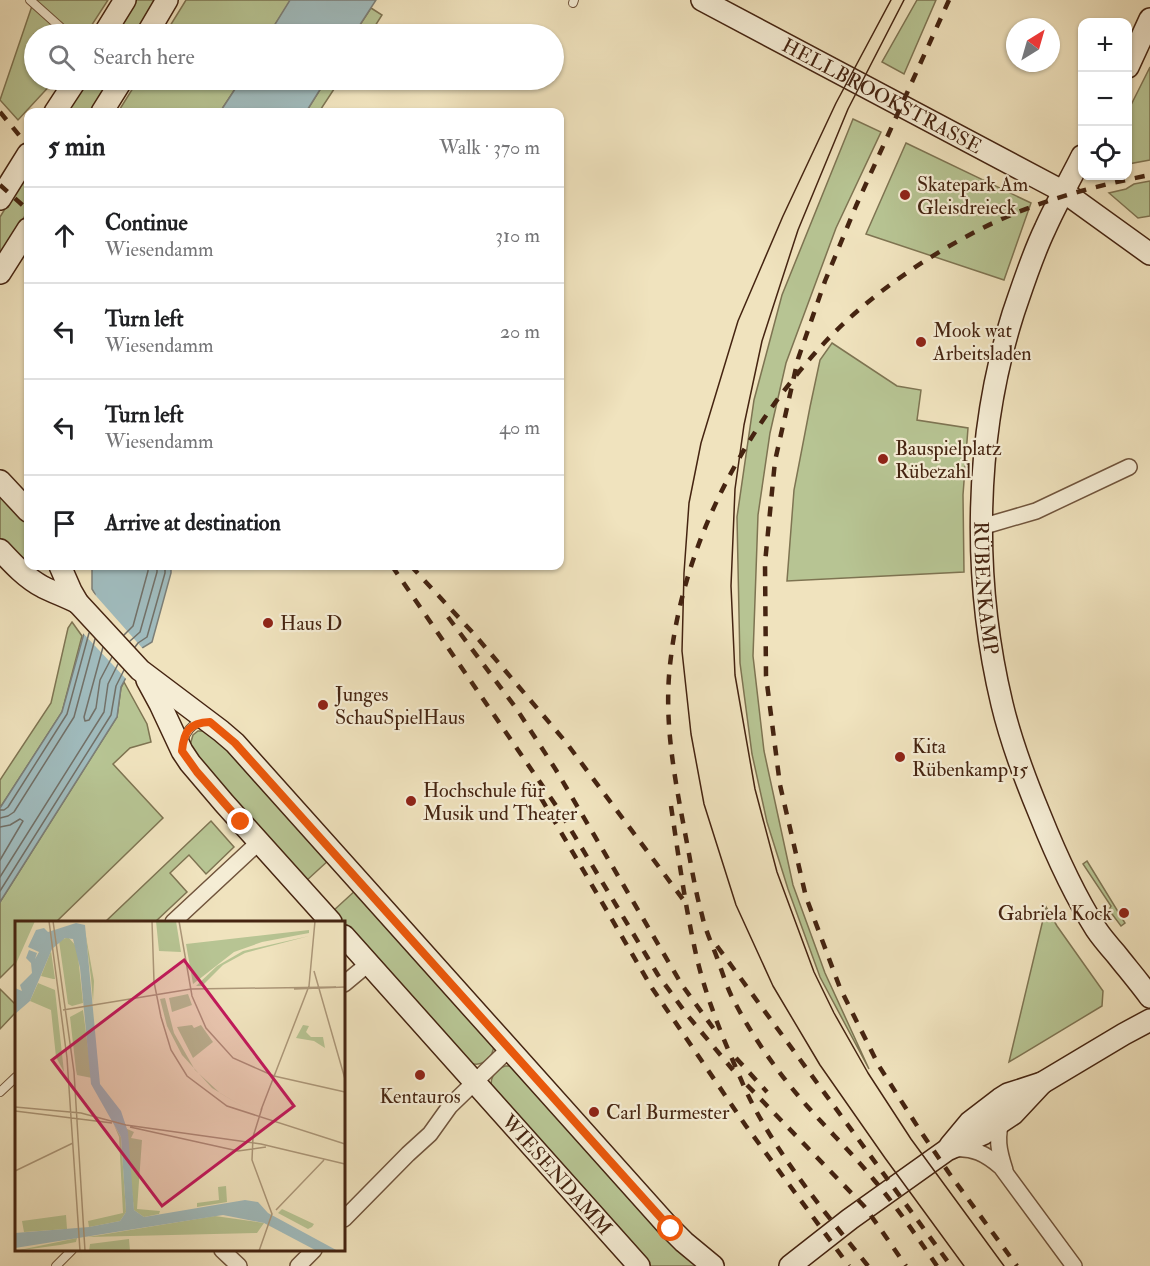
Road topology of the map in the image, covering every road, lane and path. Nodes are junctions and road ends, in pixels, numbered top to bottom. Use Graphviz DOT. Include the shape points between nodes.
graph roads {
  1 [pos="30,0"];
  2 [pos="125,0"];
  3 [pos="167,0"];
  4 [pos="702,0"];
  5 [pos="1150,19"];
  6 [pos="57,24"];
  7 [pos="110,24"];
  8 [pos="153,24"];
  9 [pos="1132,58"];
  10 [pos="69,90"];
  11 [pos="116,90"];
  12 [pos="58,108"];
  13 [pos="104,108"];
  14 [pos="24,160"];
  15 [pos="1078,165"];
  16 [pos="1064,192"];
  17 [pos="0,199"];
  18 [pos="24,235"];
  19 [pos="1150,254"];
  20 [pos="0,273"];
  21 [pos="1130,467"];
  22 [pos="0,481"];
  23 [pos="24,508"];
  24 [pos="981,527"];
  25 [pos="3,558"];
  26 [pos="62,570"];
  27 [pos="78,603"];
  28 [pos="140,670"];
  29 [pos="210,722"];
  30 [pos="182,751"];
  31 [pos="259,842"];
  32 [pos="174,921"];
  33 [pos="330,921"];
  34 [pos="345,937"];
  35 [pos="368,964"];
  36 [pos="345,983"];
  37 [pos="1150,997"];
  38 [pos="1150,1020"];
  39 [pos="509,1049"];
  40 [pos="15,1078"];
  41 [pos="474,1083"];
  42 [pos="1035,1085"];
  43 [pos="0,1092"];
  44 [pos="1000,1123"];
  45 [pos="947,1150"];
  46 [pos="1006,1173"];
  47 [pos="345,1218"];
  48 [pos="71,1251"];
  49 [pos="223,1251"];
  50 [pos="313,1251"];
  51 [pos="792,1265"];
  52 [pos="56,1266"];
  53 [pos="239,1266"];
  54 [pos="298,1266"];
  55 [pos="639,1266"];
  56 [pos="713,1266"];
  57 [pos="1074,1266"];
  1 -- 6 [label="lane"];
  2 -- 7 [label="street"];
  3 -- 8 [label="street"];
  4 -- 16 [label="street, HELLBROOKSTRASSE"];
  5 -- 9 [label="street"];
  10 -- 12 [label="street"];
  11 -- 13 [label="street"];
  14 -- 17 [label="street"];
  15 -- 16 [label="street, RÜBENKAMP"];
  16 -- 19 [label="street, HELLBROOKSTRASSE"];
  16 -- 24 [label="street, RÜBENKAMP" via="1032,260 1002,357 990,412"];
  18 -- 20 [label="street"];
  21 -- 24 [label="street" via="1036,511"];
  22 -- 23 [label="street"];
  24 -- 37 [label="street, RÜBENKAMP" via="991,649 1022,772 1079,901 1097,931"];
  25 -- 27 [label="street" via="30,580"];
  26 -- 27 [label="street"];
  27 -- 28 [label="street"];
  28 -- 29 [label="street"];
  28 -- 30 [label="street"];
  29 -- 30 [label="lane" via="190,728"];
  29 -- 39 [label="street" via="242,751"];
  30 -- 31 [label="street"];
  31 -- 32 [label="street"];
  31 -- 33 [label="street"];
  34 -- 35 [label="street, WIESENDAMM"];
  35 -- 36 [label="street"];
  35 -- 41 [label="street, WIESENDAMM"];
  38 -- 42 [label="street"];
  39 -- 41 [label="street"];
  39 -- 56 [label="street" via="667,1225"];
  40 -- 43 [label="lane"];
  41 -- 47 [label="street" via="450,1106 430,1134"];
  41 -- 55 [label="street, WIESENDAMM"];
  42 -- 44 [label="street" via="1023,1105"];
  42 -- 45 [label="street" via="1000,1099 970,1122"];
  44 -- 45 [label="street"];
  44 -- 46 [label="street" via="998,1145"];
  45 -- 46 [label="street" via="975,1150"];
  45 -- 51 [label="street"];
  46 -- 57 [label="street"];
  48 -- 52 [label="lane"];
  49 -- 53 [label="street"];
  50 -- 54 [label="street"];
}
